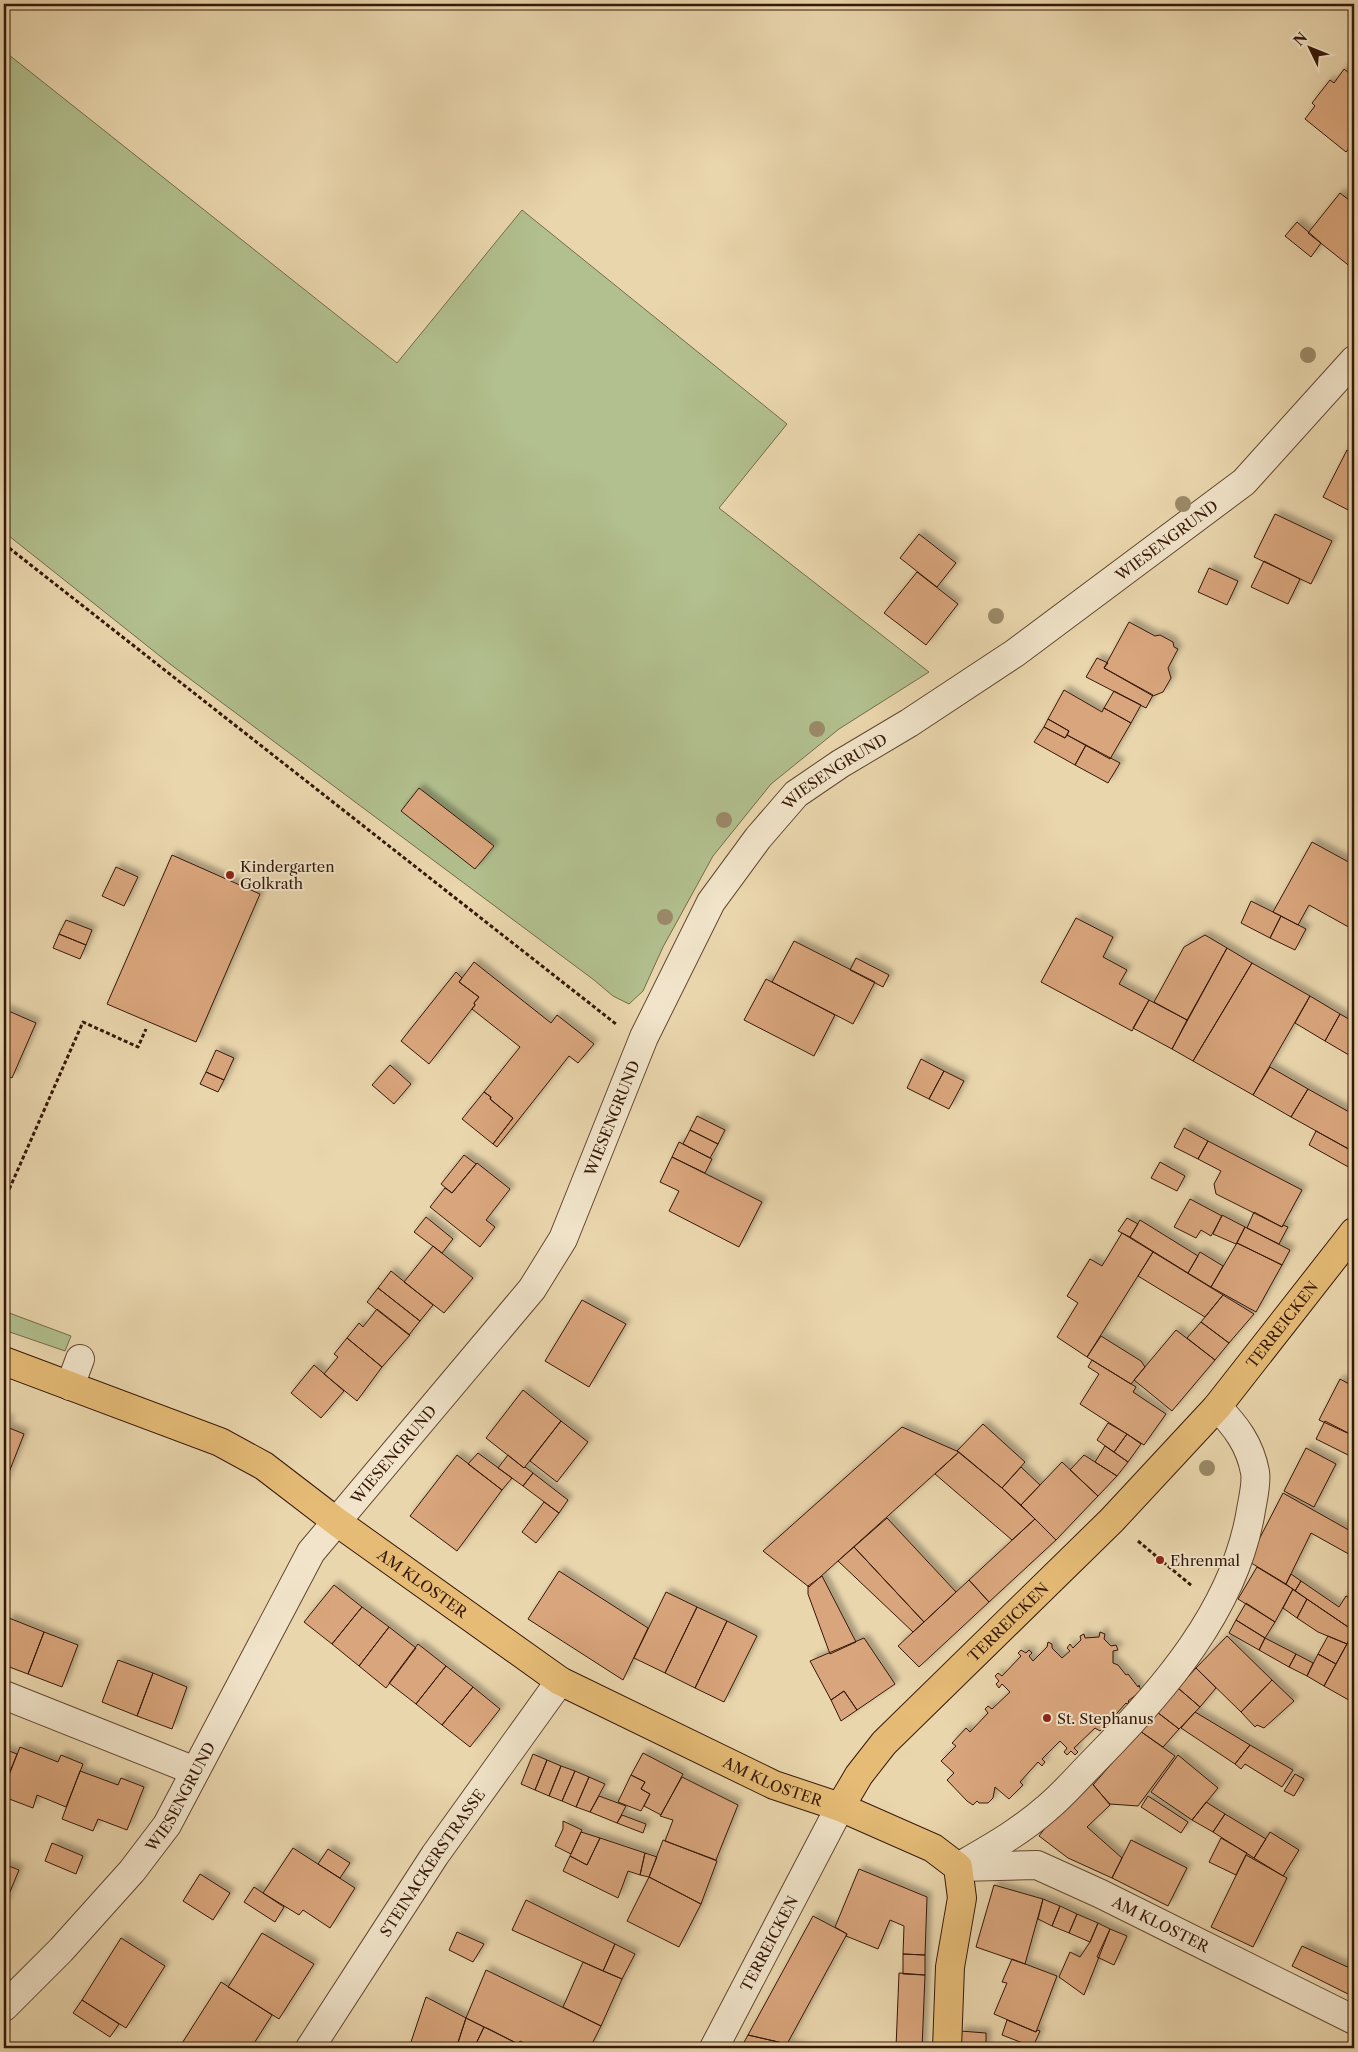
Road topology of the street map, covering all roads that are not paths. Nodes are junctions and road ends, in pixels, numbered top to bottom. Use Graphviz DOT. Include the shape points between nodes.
graph roads {
  1 [pos="1354,360"];
  2 [pos="1354,1232"];
  3 [pos="80,1359"];
  4 [pos="4,1361"];
  5 [pos="70,1386"];
  6 [pos="1218,1407"];
  7 [pos="337,1522"];
  8 [pos="560,1681"];
  9 [pos="4,1695"];
  10 [pos="195,1770"];
  11 [pos="840,1807"];
  12 [pos="958,1867"];
  13 [pos="4,2007"];
  14 [pos="1354,2020"];
  15 [pos="310,2048"];
  16 [pos="714,2048"];
  17 [pos="947,2048"];
  1 -- 7 [label="street, WIESENGRUND" via="1244,482 1015,653 796,794 758,838 711,902 644,1037 564,1239 532,1289"];
  2 -- 6 [label="main road, TERREICKEN"];
  3 -- 5 [label="street"];
  4 -- 5 [label="main road, AM KLOSTER"];
  5 -- 7 [label="main road, AM KLOSTER" via="220,1442 264,1466"];
  6 -- 11 [label="main road, TERREICKEN" via="1112,1520 884,1743"];
  6 -- 12 [label="street" via="1236,1427 1248,1448 1255,1473 1248,1530 1216,1606 1184,1659 1131,1723 1076,1780 1048,1808 1012,1836"];
  7 -- 8 [label="main road, AM KLOSTER"];
  7 -- 10 [label="street, WIESENGRUND" via="311,1552"];
  8 -- 11 [label="main road, AM KLOSTER" via="774,1786"];
  8 -- 15 [label="street, STEINACKERSTRASSE" via="435,1855"];
  9 -- 10 [label="street"];
  10 -- 13 [label="street, WIESENGRUND" via="167,1825 132,1871"];
  11 -- 12 [label="main road, AM KLOSTER" via="933,1848"];
  11 -- 16 [label="street, TERREICKEN"];
  12 -- 14 [label="street, AM KLOSTER" via="1037,1865"];
  12 -- 17 [label="main road" via="962,1898 950,1967"];
}
